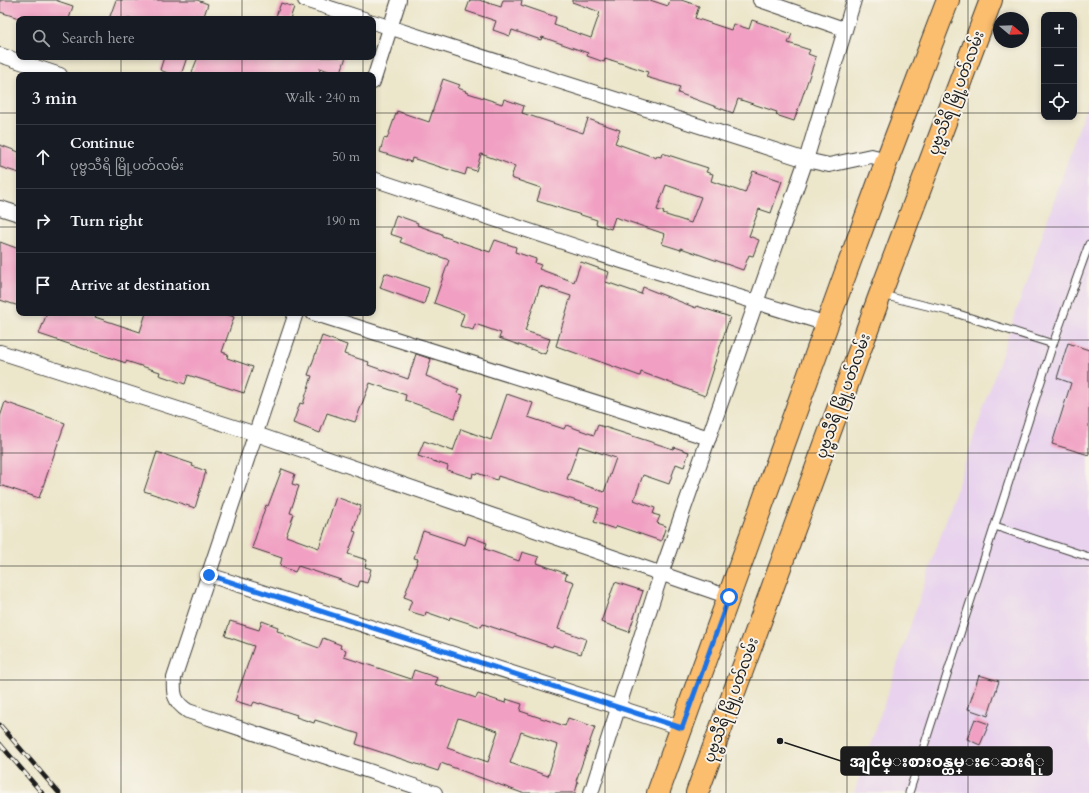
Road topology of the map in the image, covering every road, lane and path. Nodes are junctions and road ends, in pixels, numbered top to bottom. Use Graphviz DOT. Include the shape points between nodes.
graph roads {
  1 [pos="305,0"];
  2 [pos="399,0"];
  3 [pos="760,0"];
  4 [pos="854,0"];
  5 [pos="948,0"];
  6 [pos="991,0"];
  7 [pos="355,16"];
  8 [pos="376,23"];
  9 [pos="389,27"];
  10 [pos="844,29"];
  11 [pos="0,55"];
  12 [pos="51,72"];
  13 [pos="376,72"];
  14 [pos="806,160"];
  15 [pos="887,160"];
  16 [pos="376,180"];
  17 [pos="0,208"];
  18 [pos="16,213"];
  19 [pos="1089,244"];
  20 [pos="880,295"];
  21 [pos="757,302"];
  22 [pos="295,316"];
  23 [pos="323,316"];
  24 [pos="827,324"];
  25 [pos="1052,344"];
  26 [pos="0,352"];
  27 [pos="256,434"];
  28 [pos="709,438"];
  29 [pos="995,526"];
  30 [pos="1089,557"];
  31 [pos="661,574"];
  32 [pos="209,575"];
  33 [pos="729,597"];
  34 [pos="618,707"];
  35 [pos="682,728"];
  36 [pos="435,793"];
  37 [pos="591,793"];
  38 [pos="658,793"];
  39 [pos="697,793"];
  40 [pos="909,793"];
  1 -- 7 [label="street"];
  2 -- 9 [label="street"];
  3 -- 10 [label="street"];
  4 -- 10 [label="street"];
  5 -- 15 [label="main road"];
  6 -- 20 [label="main road, ပုဗ္ဗသီရိ မြို့ပတ်လမ်း"];
  8 -- 9 [label="street"];
  9 -- 13 [label="street"];
  9 -- 14 [label="street"];
  10 -- 14 [label="street"];
  11 -- 12 [label="street"];
  14 -- 15 [label="street" via="829,165 870,156"];
  14 -- 21 [label="street"];
  15 -- 24 [label="main road"];
  16 -- 21 [label="street" via="599,254"];
  17 -- 18 [label="street"];
  19 -- 25 [label="lane"];
  20 -- 25 [label="lane" via="952,312"];
  20 -- 39 [label="main road, ပုဗ္ဗသီရိ မြို့ပတ်လမ်း"];
  21 -- 24 [label="street"];
  21 -- 28 [label="street"];
  22 -- 27 [label="street"];
  23 -- 28 [label="street"];
  24 -- 33 [label="main road"];
  25 -- 29 [label="lane"];
  26 -- 27 [label="street"];
  27 -- 31 [label="street"];
  27 -- 32 [label="street"];
  28 -- 31 [label="street"];
  29 -- 30 [label="lane"];
  29 -- 40 [label="lane"];
  31 -- 33 [label="street"];
  31 -- 34 [label="street"];
  32 -- 34 [label="street"];
  32 -- 36 [label="street" via="174,678 175,698 181,706 188,711"];
  33 -- 35 [label="main road"];
  34 -- 35 [label="street"];
  34 -- 37 [label="street"];
  35 -- 38 [label="main road"];
}
